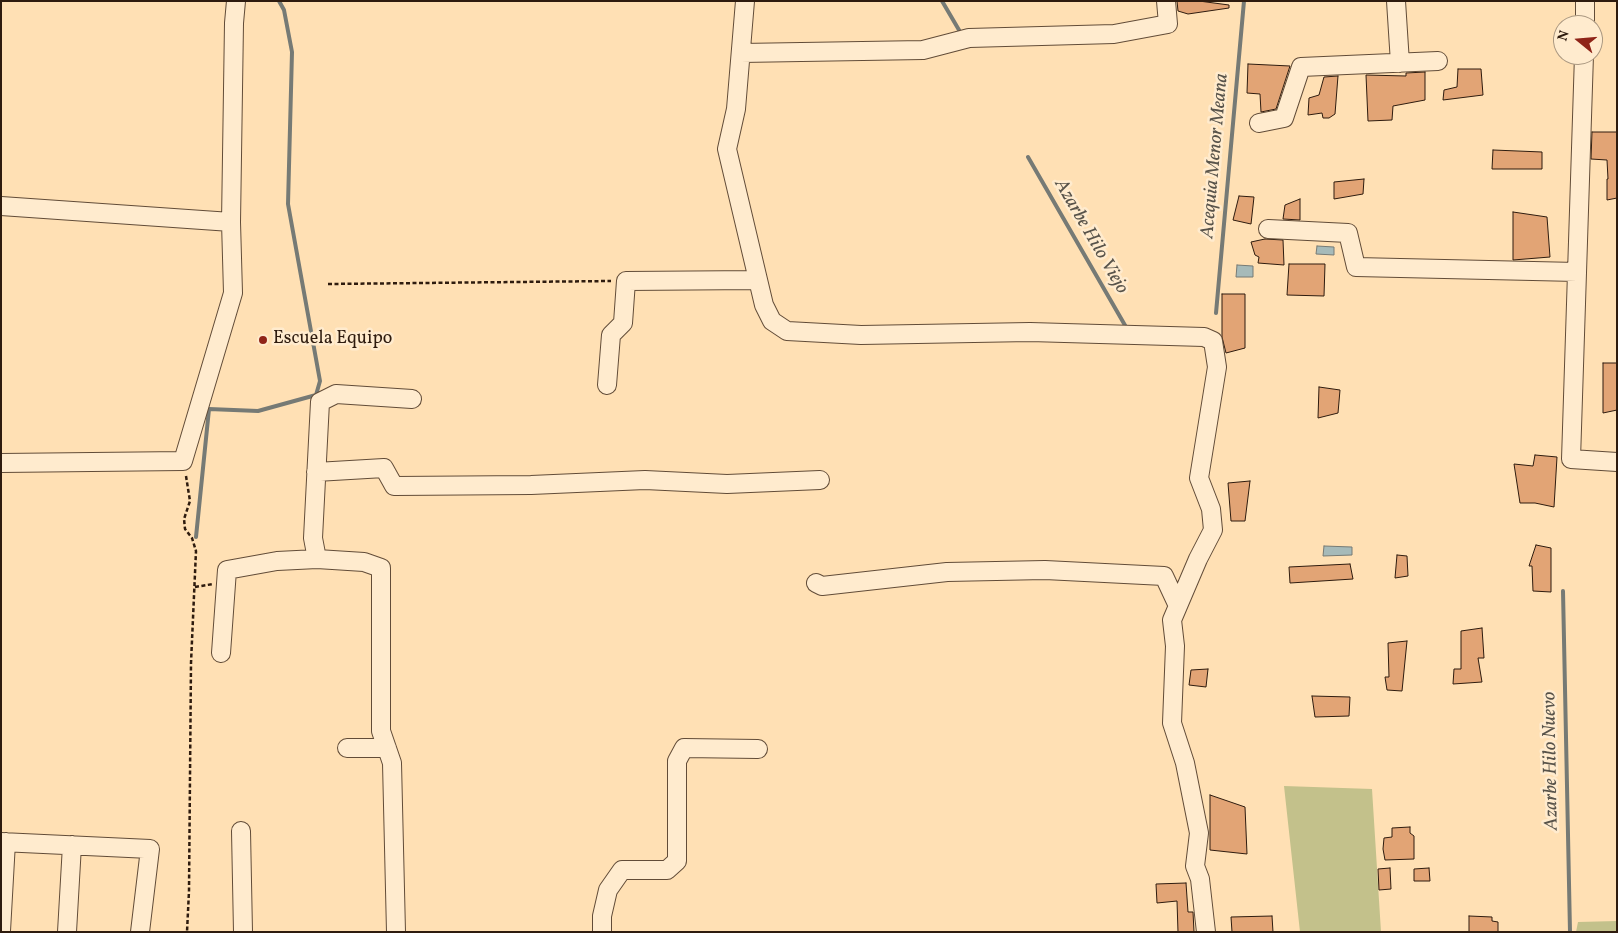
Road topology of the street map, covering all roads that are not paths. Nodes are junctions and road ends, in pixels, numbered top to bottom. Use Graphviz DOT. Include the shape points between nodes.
graph roads {
  1 [pos="236,1"];
  2 [pos="745,1"];
  3 [pos="1166,1"];
  4 [pos="1396,1"];
  5 [pos="1585,1"];
  6 [pos="1585,15"];
  7 [pos="740,54"];
  8 [pos="1438,61"];
  9 [pos="1400,63"];
  10 [pos="1584,65"];
  11 [pos="1259,123"];
  12 [pos="1,206"];
  13 [pos="231,222"];
  14 [pos="1268,229"];
  15 [pos="1577,272"];
  16 [pos="758,280"];
  17 [pos="607,384"];
  18 [pos="412,399"];
  19 [pos="1617,462"];
  20 [pos="1,463"];
  21 [pos="316,472"];
  22 [pos="820,480"];
  23 [pos="317,559"];
  24 [pos="816,582"];
  25 [pos="1178,606"];
  26 [pos="221,653"];
  27 [pos="347,748"];
  28 [pos="387,748"];
  29 [pos="758,749"];
  30 [pos="241,831"];
  31 [pos="4,842"];
  32 [pos="72,845"];
  33 [pos="1,930"];
  34 [pos="66,932"];
  35 [pos="140,932"];
  36 [pos="243,932"];
  37 [pos="396,932"];
  38 [pos="602,932"];
  39 [pos="1206,932"];
  1 -- 13 [label="street"];
  2 -- 7 [label="street"];
  3 -- 7 [label="street" via="1168,24 1114,34 969,38 923,50"];
  4 -- 9 [label="street"];
  5 -- 6 [label="street"];
  7 -- 16 [label="street" via="736,108 727,149"];
  8 -- 9 [label="street"];
  9 -- 11 [label="street" via="1301,67 1284,118"];
  10 -- 15 [label="street"];
  12 -- 13 [label="street"];
  13 -- 20 [label="street" via="233,293 183,461"];
  14 -- 15 [label="street" via="1348,233 1356,267"];
  15 -- 19 [label="street" via="1571,459"];
  16 -- 17 [label="street" via="626,281 623,323 611,335"];
  16 -- 25 [label="street" via="772,321 787,331 861,335 1030,332 1204,337 1213,342 1217,367 1199,478 1211,509 1213,530"];
  18 -- 21 [label="street" via="336,394 320,402"];
  21 -- 22 [label="street" via="384,468 394,486 645,480 727,484"];
  21 -- 23 [label="street" via="313,538"];
  23 -- 26 [label="street" via="276,561 227,570"];
  23 -- 28 [label="street" via="364,562 381,568 381,731"];
  24 -- 25 [label="street" via="822,586 947,572 1035,570 1164,576"];
  25 -- 39 [label="street" via="1172,620 1175,646 1172,723 1185,762 1198,833 1195,866 1200,879"];
  27 -- 28 [label="street"];
  28 -- 37 [label="street" via="392,764"];
  29 -- 38 [label="street" via="684,748 677,761 677,861 667,870 622,870 608,890"];
  30 -- 36 [label="street"];
  31 -- 32 [label="street"];
  31 -- 33 [label="street"];
  32 -- 34 [label="street"];
  32 -- 35 [label="street" via="150,849"];
}
